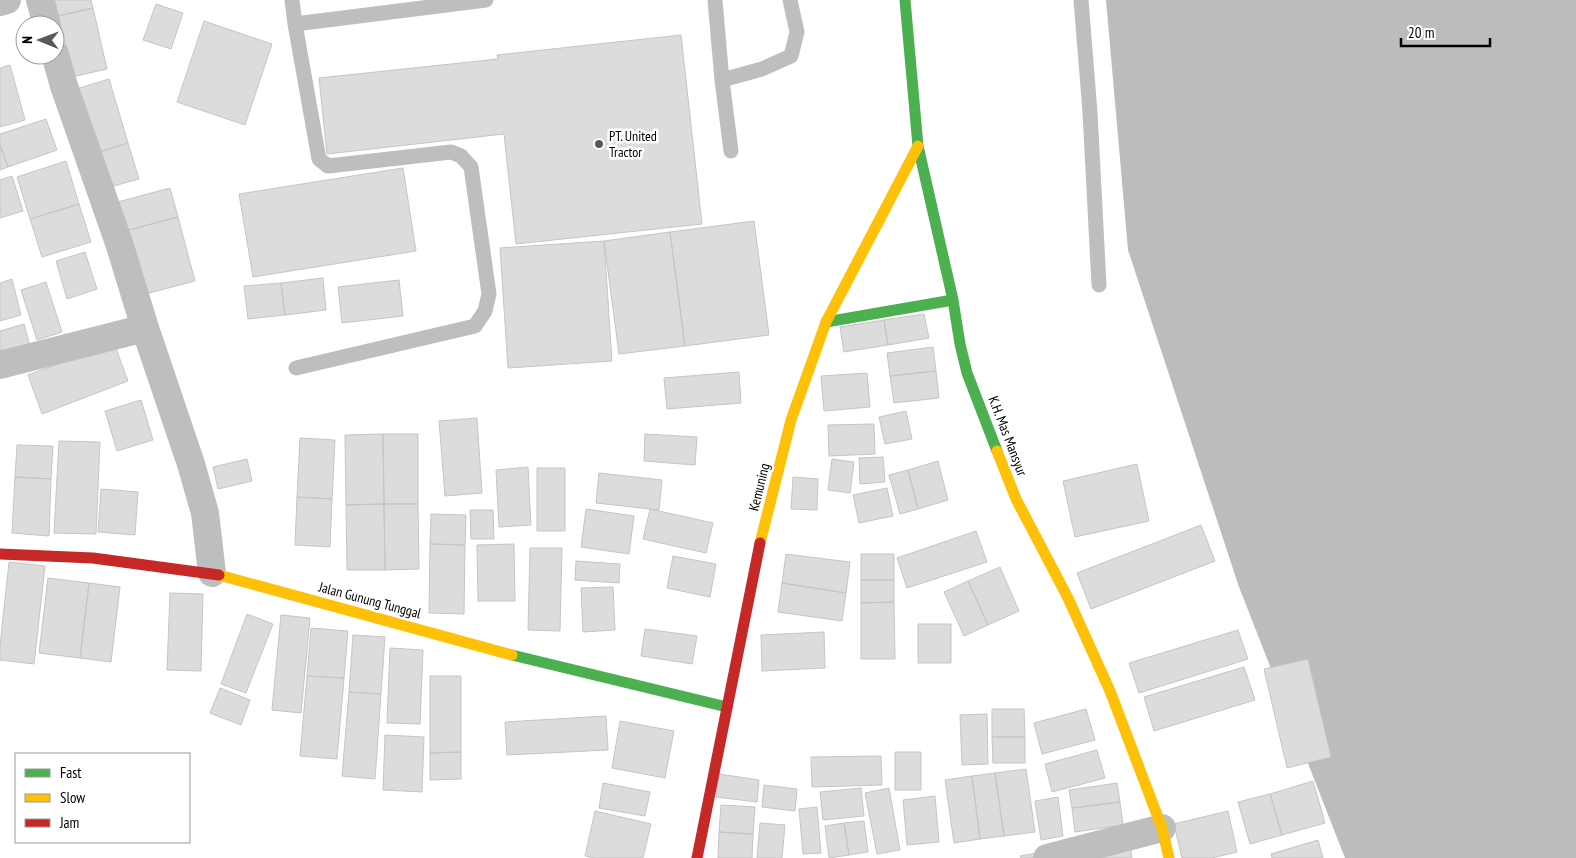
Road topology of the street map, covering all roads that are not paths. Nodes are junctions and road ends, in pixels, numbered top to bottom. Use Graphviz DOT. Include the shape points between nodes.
graph roads {
  1 [pos="7,0"];
  2 [pos="40,0"];
  3 [pos="292,0"];
  4 [pos="486,0"];
  5 [pos="715,0"];
  6 [pos="790,0"];
  7 [pos="905,0"];
  8 [pos="1081,0"];
  9 [pos="0,2"];
  10 [pos="44,15"];
  11 [pos="295,24"];
  12 [pos="58,65"];
  13 [pos="722,80"];
  14 [pos="918,146"];
  15 [pos="731,151"];
  16 [pos="1099,286"];
  17 [pos="953,300"];
  18 [pos="826,322"];
  19 [pos="145,328"];
  20 [pos="0,365"];
  21 [pos="296,368"];
  22 [pos="0,554"];
  23 [pos="212,573"];
  24 [pos="727,707"];
  25 [pos="1162,828"];
  26 [pos="697,858"];
  27 [pos="1047,858"];
  28 [pos="1169,858"];
  1 -- 9 [label="street"];
  2 -- 10 [label="street"];
  3 -- 11 [label="lane"];
  4 -- 11 [label="lane"];
  5 -- 13 [label="lane"];
  6 -- 13 [label="lane" via="797,32 791,56 762,69"];
  7 -- 14 [label="street, K.H. Mas Mansyur"];
  8 -- 16 [label="lane"];
  11 -- 21 [label="lane" via="319,159 328,166 451,152 461,156 471,167 488,294 485,311 475,326"];
  12 -- 19 [label="street"];
  13 -- 15 [label="lane"];
  14 -- 17 [label="street, K.H. Mas Mansyur"];
  14 -- 18 [label="street, Kemuning"];
  17 -- 18 [label="street"];
  17 -- 25 [label="street, K.H. Mas Mansyur" via="967,373 1016,499 1068,598 1110,691"];
  18 -- 24 [label="street, Kemuning" via="789,430 758,555"];
  19 -- 20 [label="street"];
  19 -- 23 [label="street" via="205,512"];
  22 -- 23 [label="street, Jalan Gunung Tunggal" via="93,558"];
  23 -- 24 [label="street, Jalan Gunung Tunggal" via="524,658"];
  24 -- 26 [label="street, Kemuning"];
  25 -- 27 [label="street"];
  25 -- 28 [label="street, K.H. Mas Mansyur"];
}
